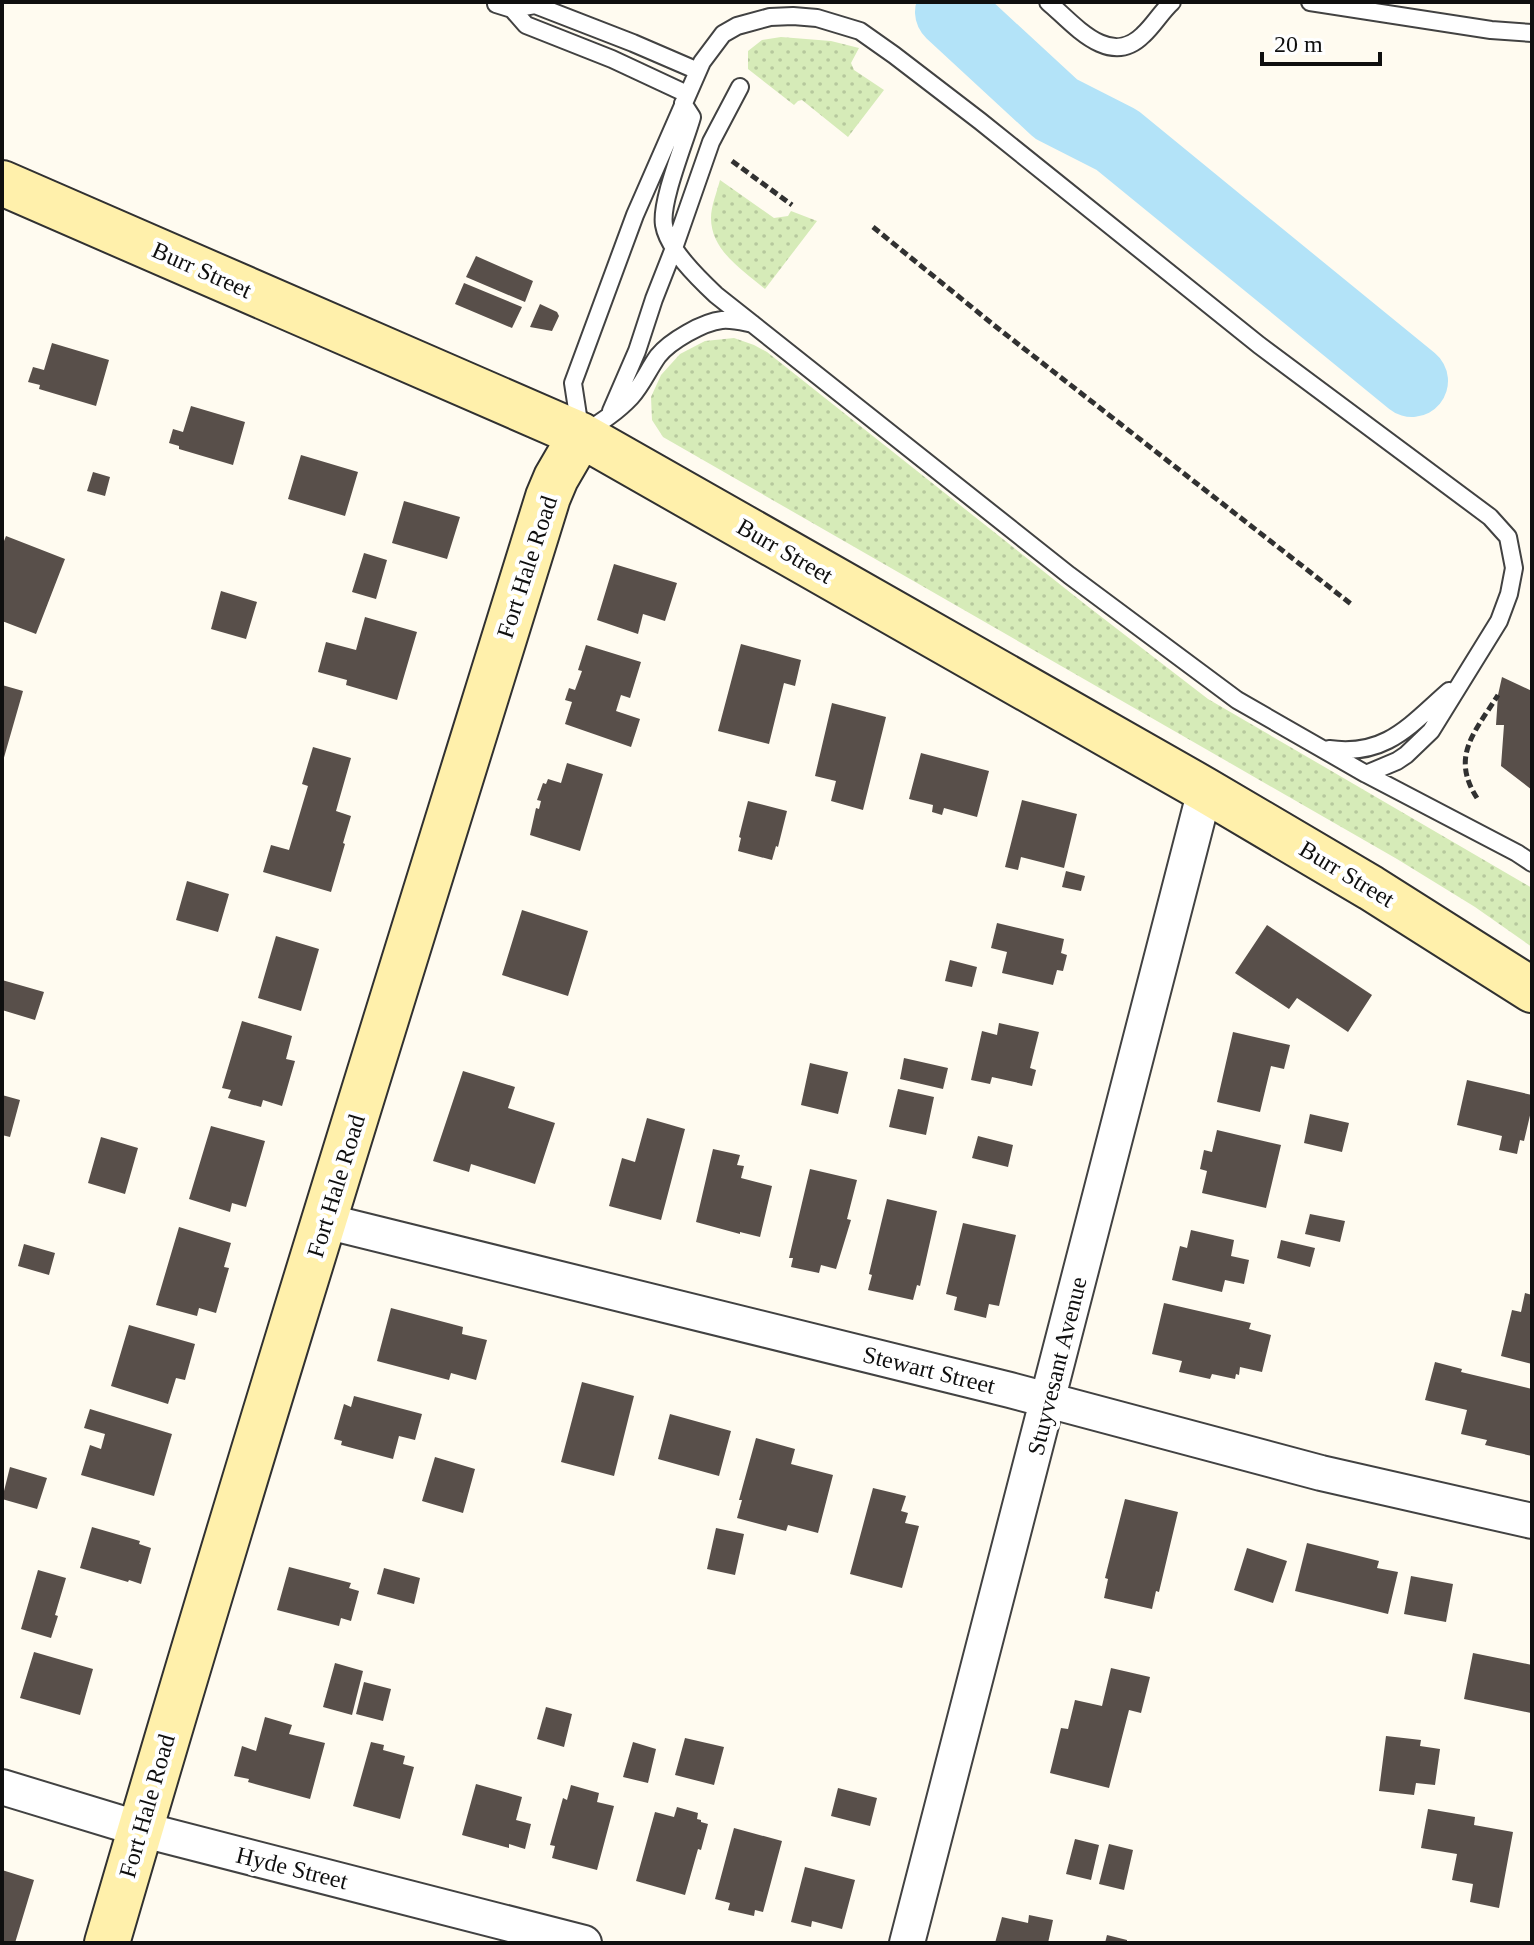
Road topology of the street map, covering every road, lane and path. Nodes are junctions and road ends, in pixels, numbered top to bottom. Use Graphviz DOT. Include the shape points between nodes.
graph roads {
  1 [pos="1048,2"];
  2 [pos="1172,2"];
  3 [pos="1310,2"];
  4 [pos="1532,33"];
  5 [pos="698,71"];
  6 [pos="740,87"];
  7 [pos="685,99"];
  8 [pos="726,157"];
  9 [pos="2,183"];
  10 [pos="792,205"];
  11 [pos="873,227"];
  12 [pos="674,248"];
  13 [pos="753,324"];
  14 [pos="595,426"];
  15 [pos="1351,604"];
  16 [pos="1463,679"];
  17 [pos="1498,695"];
  18 [pos="1324,749"];
  19 [pos="1366,774"];
  20 [pos="1205,790"];
  21 [pos="1488,806"];
  22 [pos="1532,863"];
  23 [pos="1532,990"];
  24 [pos="325,1221"];
  25 [pos="1048,1400"];
  26 [pos="1532,1521"];
  27 [pos="2,1787"];
  28 [pos="140,1829"];
  29 [pos="107,1943"];
  30 [pos="584,1943"];
  31 [pos="907,1943"];
  1 -- 2 [label="lane" via="1090,39 1111,47 1134,43"];
  3 -- 4 [label="lane"];
  5 -- 7 [label="lane"];
  5 -- 7 [label="lane" via="535,5 504,7 526,25 612,59"];
  5 -- 16 [label="lane" via="723,34 752,21 817,18 860,31 1259,345 1490,517 1508,537 1514,568 1499,621"];
  6 -- 12 [label="lane" via="711,142"];
  7 -- 12 [label="lane" via="692,117 663,215"];
  7 -- 14 [label="lane" via="573,383"];
  8 -- 10 [label="path"];
  9 -- 14 [label="main road, Burr Street"];
  11 -- 15 [label="path"];
  12 -- 13 [label="lane" via="700,280"];
  12 -- 14 [label="lane" via="637,351"];
  13 -- 14 [label="lane" via="721,320 679,338 660,353 629,399"];
  13 -- 18 [label="lane" via="1081,584 1237,700"];
  14 -- 20 [label="main road, Burr Street"];
  14 -- 24 [label="main road, Fort Hale Road" via="548,497"];
  16 -- 18 [label="lane" via="1399,736 1367,749"];
  16 -- 19 [label="lane" via="1415,748"];
  17 -- 21 [label="path" via="1468,744 1464,766 1468,784"];
  18 -- 19 [label="lane"];
  19 -- 22 [label="lane"];
  20 -- 23 [label="main road, Burr Street"];
  20 -- 25 [label="street, Stuyvesant Avenue"];
  24 -- 25 [label="street, Stewart Street"];
  24 -- 28 [label="main road, Fort Hale Road"];
  25 -- 26 [label="street, Stewart Street" via="1321,1473"];
  25 -- 31 [label="street, Stuyvesant Avenue"];
  27 -- 28 [label="street, Hyde Street"];
  28 -- 29 [label="main road, Fort Hale Road"];
  28 -- 30 [label="street, Hyde Street"];
}
